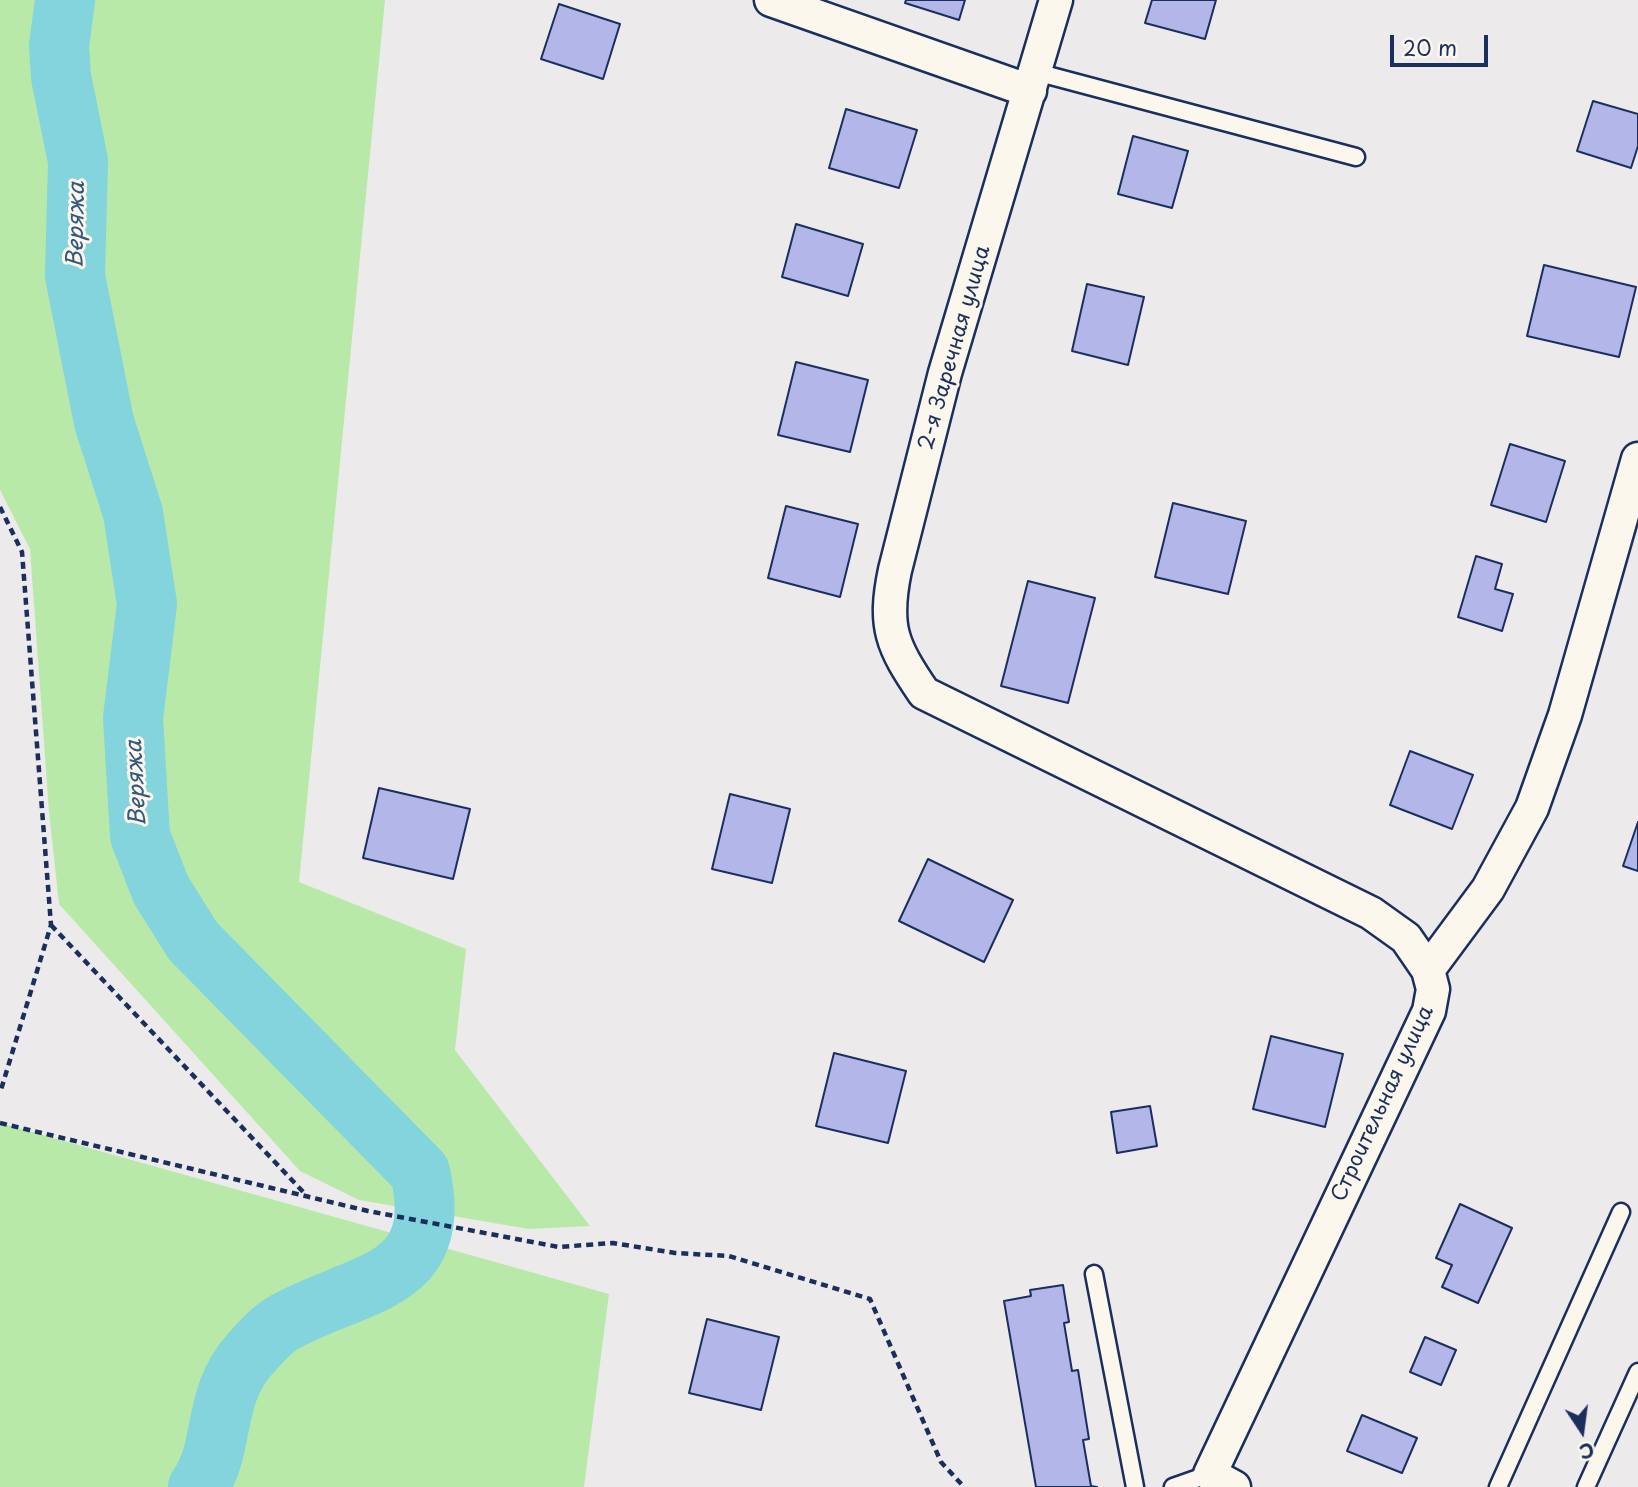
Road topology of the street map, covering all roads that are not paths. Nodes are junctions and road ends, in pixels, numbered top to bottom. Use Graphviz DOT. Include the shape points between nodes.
graph roads {
  1 [pos="771,0"];
  2 [pos="1056,0"];
  3 [pos="1033,81"];
  4 [pos="1356,157"];
  5 [pos="1638,459"];
  6 [pos="1428,970"];
  7 [pos="1621,1212"];
  8 [pos="1094,1274"];
  9 [pos="1638,1372"];
  10 [pos="1222,1481"];
  11 [pos="1135,1487"];
  12 [pos="1173,1487"];
  13 [pos="1498,1487"];
  14 [pos="1586,1487"];
  1 -- 3 [label="street"];
  2 -- 3 [label="street, 2-я Заречная улица"];
  3 -- 4 [label="lane"];
  3 -- 6 [label="street, 2-я Заречная улица" via="945,373 889,602 890,629 904,663 925,693 1371,913 1406,938"];
  5 -- 6 [label="street" via="1565,715 1532,808 1488,889"];
  6 -- 10 [label="street, Строительная улица" via="1433,989 1429,1011"];
  7 -- 13 [label="lane"];
  8 -- 11 [label="lane"];
  9 -- 14 [label="lane"];
  10 -- 12 [label="lane"];
}
